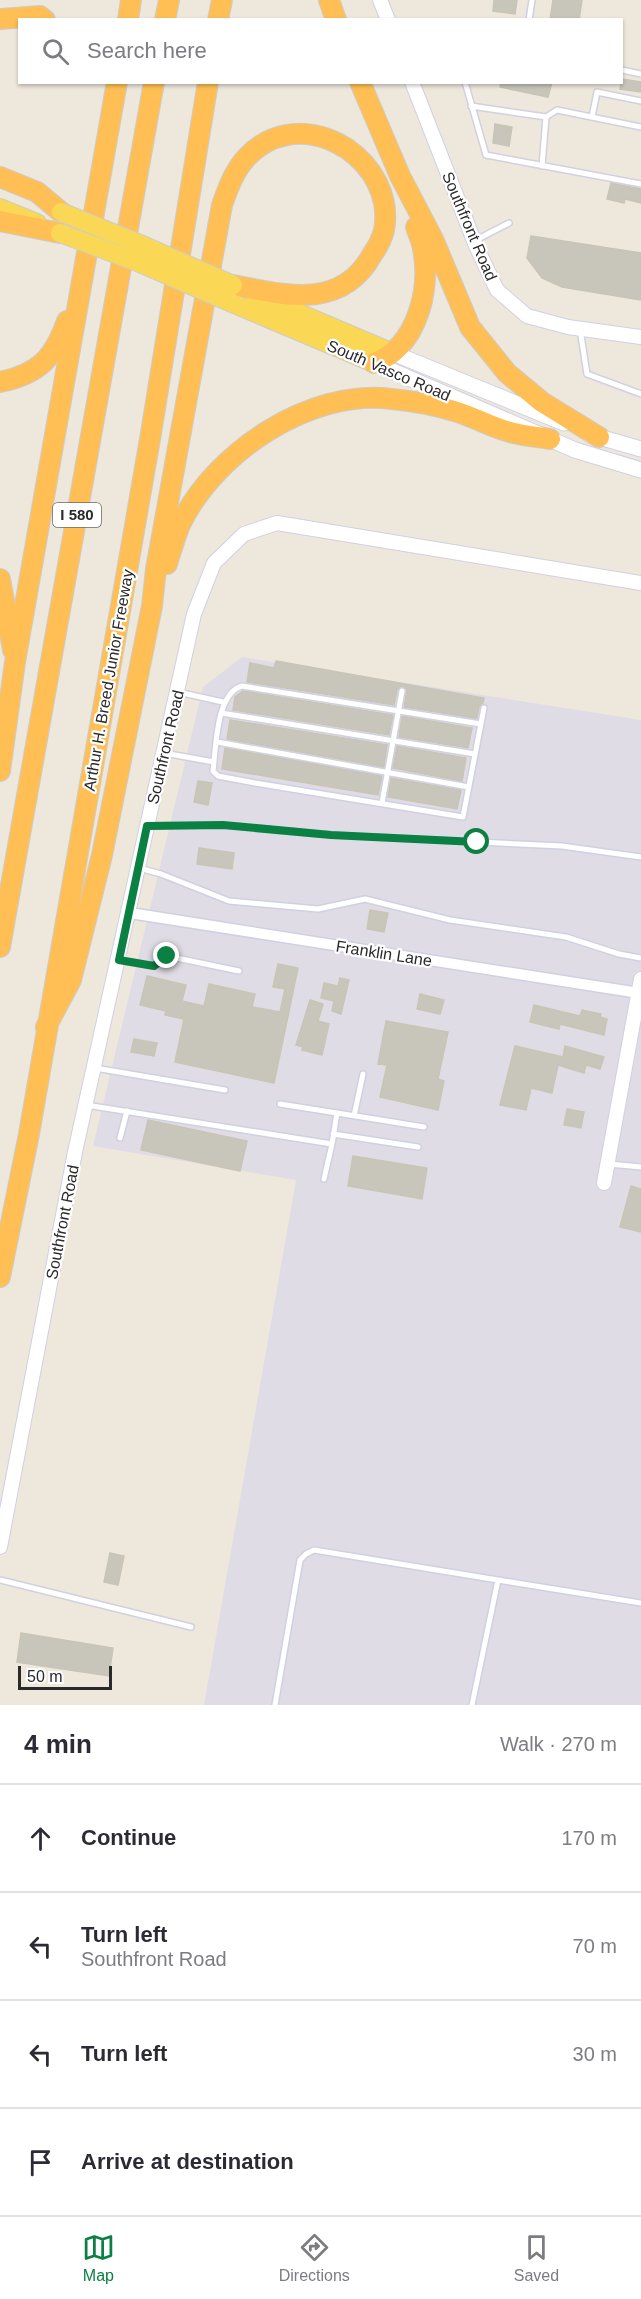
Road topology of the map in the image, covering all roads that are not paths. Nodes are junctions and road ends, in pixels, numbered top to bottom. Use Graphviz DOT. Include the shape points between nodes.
graph roads {
  1 [pos="131,0"];
  2 [pos="169,0"];
  3 [pos="222,0"];
  4 [pos="329,0"];
  5 [pos="380,0"];
  6 [pos="532,0"];
  7 [pos="42,18"];
  8 [pos="128,18"];
  9 [pos="165,18"];
  10 [pos="218,18"];
  11 [pos="335,18"];
  12 [pos="387,18"];
  13 [pos="529,18"];
  14 [pos="0,19"];
  15 [pos="623,70"];
  16 [pos="641,74"];
  17 [pos="103,84"];
  18 [pos="117,84"];
  19 [pos="154,84"];
  20 [pos="208,84"];
  21 [pos="361,84"];
  22 [pos="413,84"];
  23 [pos="466,84"];
  24 [pos="641,101"];
  25 [pos="471,106"];
  26 [pos="111,115"];
  27 [pos="546,117"];
  28 [pos="592,117"];
  29 [pos="641,127"];
  30 [pos="542,166"];
  31 [pos="399,176"];
  32 [pos="0,177"];
  33 [pos="641,184"];
  34 [pos="0,187"];
  35 [pos="0,208"];
  36 [pos="61,212"];
  37 [pos="0,221"];
  38 [pos="509,224"];
  39 [pos="60,233"];
  40 [pos="474,241"];
  41 [pos="232,294"];
  42 [pos="80,301"];
  43 [pos="579,328"];
  44 [pos="641,337"];
  45 [pos="393,353"];
  46 [pos="374,363"];
  47 [pos="0,382"];
  48 [pos="641,394"];
  49 [pos="599,437"];
  50 [pos="550,439"];
  51 [pos="641,449"];
  52 [pos="641,470"];
  53 [pos="0,579"];
  54 [pos="641,583"];
  55 [pos="152,606"];
  56 [pos="15,662"];
  57 [pos="402,691"];
  58 [pos="178,693"];
  59 [pos="223,702"];
  60 [pos="484,708"];
  61 [pos="399,711"];
  62 [pos="221,713"];
  63 [pos="481,724"];
  64 [pos="393,741"];
  65 [pos="217,742"];
  66 [pos="162,753"];
  67 [pos="475,754"];
  68 [pos="214,762"];
  69 [pos="0,771"];
  70 [pos="388,772"];
  71 [pos="469,787"];
  72 [pos="382,803"];
  73 [pos="147,826"];
  74 [pos="641,857"];
  75 [pos="139,868"];
  76 [pos="130,913"];
  77 [pos="0,947"];
  78 [pos="641,958"];
  79 [pos="119,960"];
  80 [pos="239,971"];
  81 [pos="640,986"];
  82 [pos="46,1027"];
  83 [pos="94,1068"];
  84 [pos="363,1074"];
  85 [pos="225,1090"];
  86 [pos="279,1104"];
  87 [pos="86,1105"];
  88 [pos="127,1111"];
  89 [pos="337,1113"];
  90 [pos="354,1116"];
  91 [pos="424,1127"];
  92 [pos="333,1134"];
  93 [pos="120,1138"];
  94 [pos="332,1144"];
  95 [pos="418,1148"];
  96 [pos="607,1164"];
  97 [pos="641,1167"];
  98 [pos="324,1179"];
  99 [pos="604,1183"];
  100 [pos="0,1277"];
  101 [pos="0,1546"];
  102 [pos="0,1580"];
  103 [pos="498,1580"];
  104 [pos="641,1603"];
  105 [pos="191,1627"];
  106 [pos="275,1705"];
  107 [pos="472,1705"];
  1 -- 8 [label="highway"];
  2 -- 9 [label="highway"];
  3 -- 10 [label="highway"];
  4 -- 11 [label="highway"];
  5 -- 12 [label="street"];
  6 -- 13 [label="lane"];
  7 -- 14 [label="highway"];
  15 -- 16 [label="lane"];
  17 -- 26 [label="highway"];
  18 -- 26 [label="highway"];
  19 -- 77 [label="highway, I 580"];
  20 -- 82 [label="highway, Arthur H. Breed Junior Freeway" via="150,440"];
  21 -- 31 [label="highway"];
  22 -- 40 [label="street, Southfront Road"];
  23 -- 25 [label="lane"];
  24 -- 28 [label="lane" via="597,92"];
  25 -- 27 [label="lane"];
  25 -- 30 [label="lane" via="486,156"];
  26 -- 42 [label="highway"];
  27 -- 28 [label="lane" via="557,110"];
  27 -- 30 [label="lane"];
  28 -- 29 [label="lane"];
  30 -- 33 [label="lane"];
  31 -- 45 [label="highway" via="423,249 425,287 420,314"];
  31 -- 49 [label="highway" via="433,239 470,327 483,345 507,373 542,402"];
  32 -- 36 [label="highway" via="37,192"];
  34 -- 36 [label="highway, South Vasco Road"];
  35 -- 39 [label="highway, South Vasco Road"];
  36 -- 41 [label="highway, South Vasco Road, bridge" via="140,244"];
  37 -- 39 [label="highway"];
  38 -- 40 [label="lane"];
  39 -- 41 [label="highway, South Vasco Road, bridge"];
  40 -- 43 [label="street, Southfront Road" via="497,290 527,316"];
  41 -- 45 [label="highway, South Vasco Road"];
  41 -- 46 [label="highway, South Vasco Road"];
  41 -- 55 [label="highway" via="297,296 330,292 350,282 366,267 382,238 386,213 372,171 351,150 329,138 280,136 262,144 233,176 222,205"];
  42 -- 47 [label="highway" via="68,317 58,346 40,366"];
  42 -- 56 [label="highway"];
  43 -- 44 [label="street, Southfront Road"];
  43 -- 48 [label="lane" via="587,374"];
  45 -- 46 [label="highway"];
  45 -- 49 [label="main road, South Vasco Road"];
  46 -- 50 [label="main road, South Vasco Road"];
  49 -- 51 [label="main road, South Vasco Road"];
  50 -- 52 [label="main road, South Vasco Road"];
  50 -- 55 [label="highway" via="513,433 453,411 390,398 356,399 315,408 272,427 240,451 203,488 180,525"];
  53 -- 56 [label="highway"];
  54 -- 58 [label="street, Southfront Road" via="277,523 244,534 214,563 194,614"];
  55 -- 82 [label="highway" via="102,855 74,969"];
  56 -- 69 [label="highway"];
  57 -- 61 [label="lane"];
  58 -- 59 [label="lane"];
  58 -- 66 [label="street, Southfront Road"];
  59 -- 61 [label="lane" via="235,688 242,687"];
  59 -- 62 [label="lane"];
  60 -- 63 [label="lane"];
  61 -- 63 [label="lane"];
  61 -- 64 [label="lane"];
  62 -- 64 [label="lane"];
  62 -- 65 [label="lane"];
  63 -- 67 [label="lane"];
  64 -- 67 [label="lane"];
  64 -- 70 [label="lane"];
  65 -- 68 [label="lane"];
  65 -- 70 [label="lane"];
  66 -- 68 [label="lane"];
  66 -- 73 [label="street, Southfront Road"];
  67 -- 71 [label="lane"];
  68 -- 72 [label="lane" via="213,771 218,776"];
  70 -- 71 [label="lane"];
  70 -- 72 [label="lane"];
  71 -- 72 [label="lane" via="463,817"];
  73 -- 74 [label="lane" via="223,825 331,835 562,846"];
  73 -- 75 [label="street, Southfront Road"];
  75 -- 76 [label="street, Southfront Road"];
  75 -- 78 [label="lane" via="229,901 318,909 365,899 450,920 566,937"];
  76 -- 79 [label="street, Southfront Road"];
  76 -- 81 [label="street, Franklin Lane"];
  79 -- 80 [label="lane" via="154,966 167,956"];
  79 -- 83 [label="street, Southfront Road"];
  81 -- 96 [label="street"];
  82 -- 100 [label="highway, Arthur H. Breed Junior Freeway"];
  83 -- 85 [label="lane"];
  83 -- 87 [label="street, Southfront Road"];
  84 -- 90 [label="lane"];
  86 -- 89 [label="lane"];
  87 -- 88 [label="lane"];
  87 -- 101 [label="street, Southfront Road"];
  88 -- 93 [label="lane"];
  88 -- 94 [label="lane"];
  89 -- 90 [label="lane"];
  89 -- 92 [label="lane"];
  90 -- 91 [label="lane"];
  92 -- 94 [label="lane"];
  92 -- 95 [label="lane"];
  94 -- 98 [label="lane"];
  96 -- 97 [label="lane"];
  96 -- 99 [label="street"];
  102 -- 105 [label="lane"];
  103 -- 104 [label="lane"];
  103 -- 106 [label="lane" via="314,1550 306,1554 300,1560"];
  103 -- 107 [label="lane"];
}
